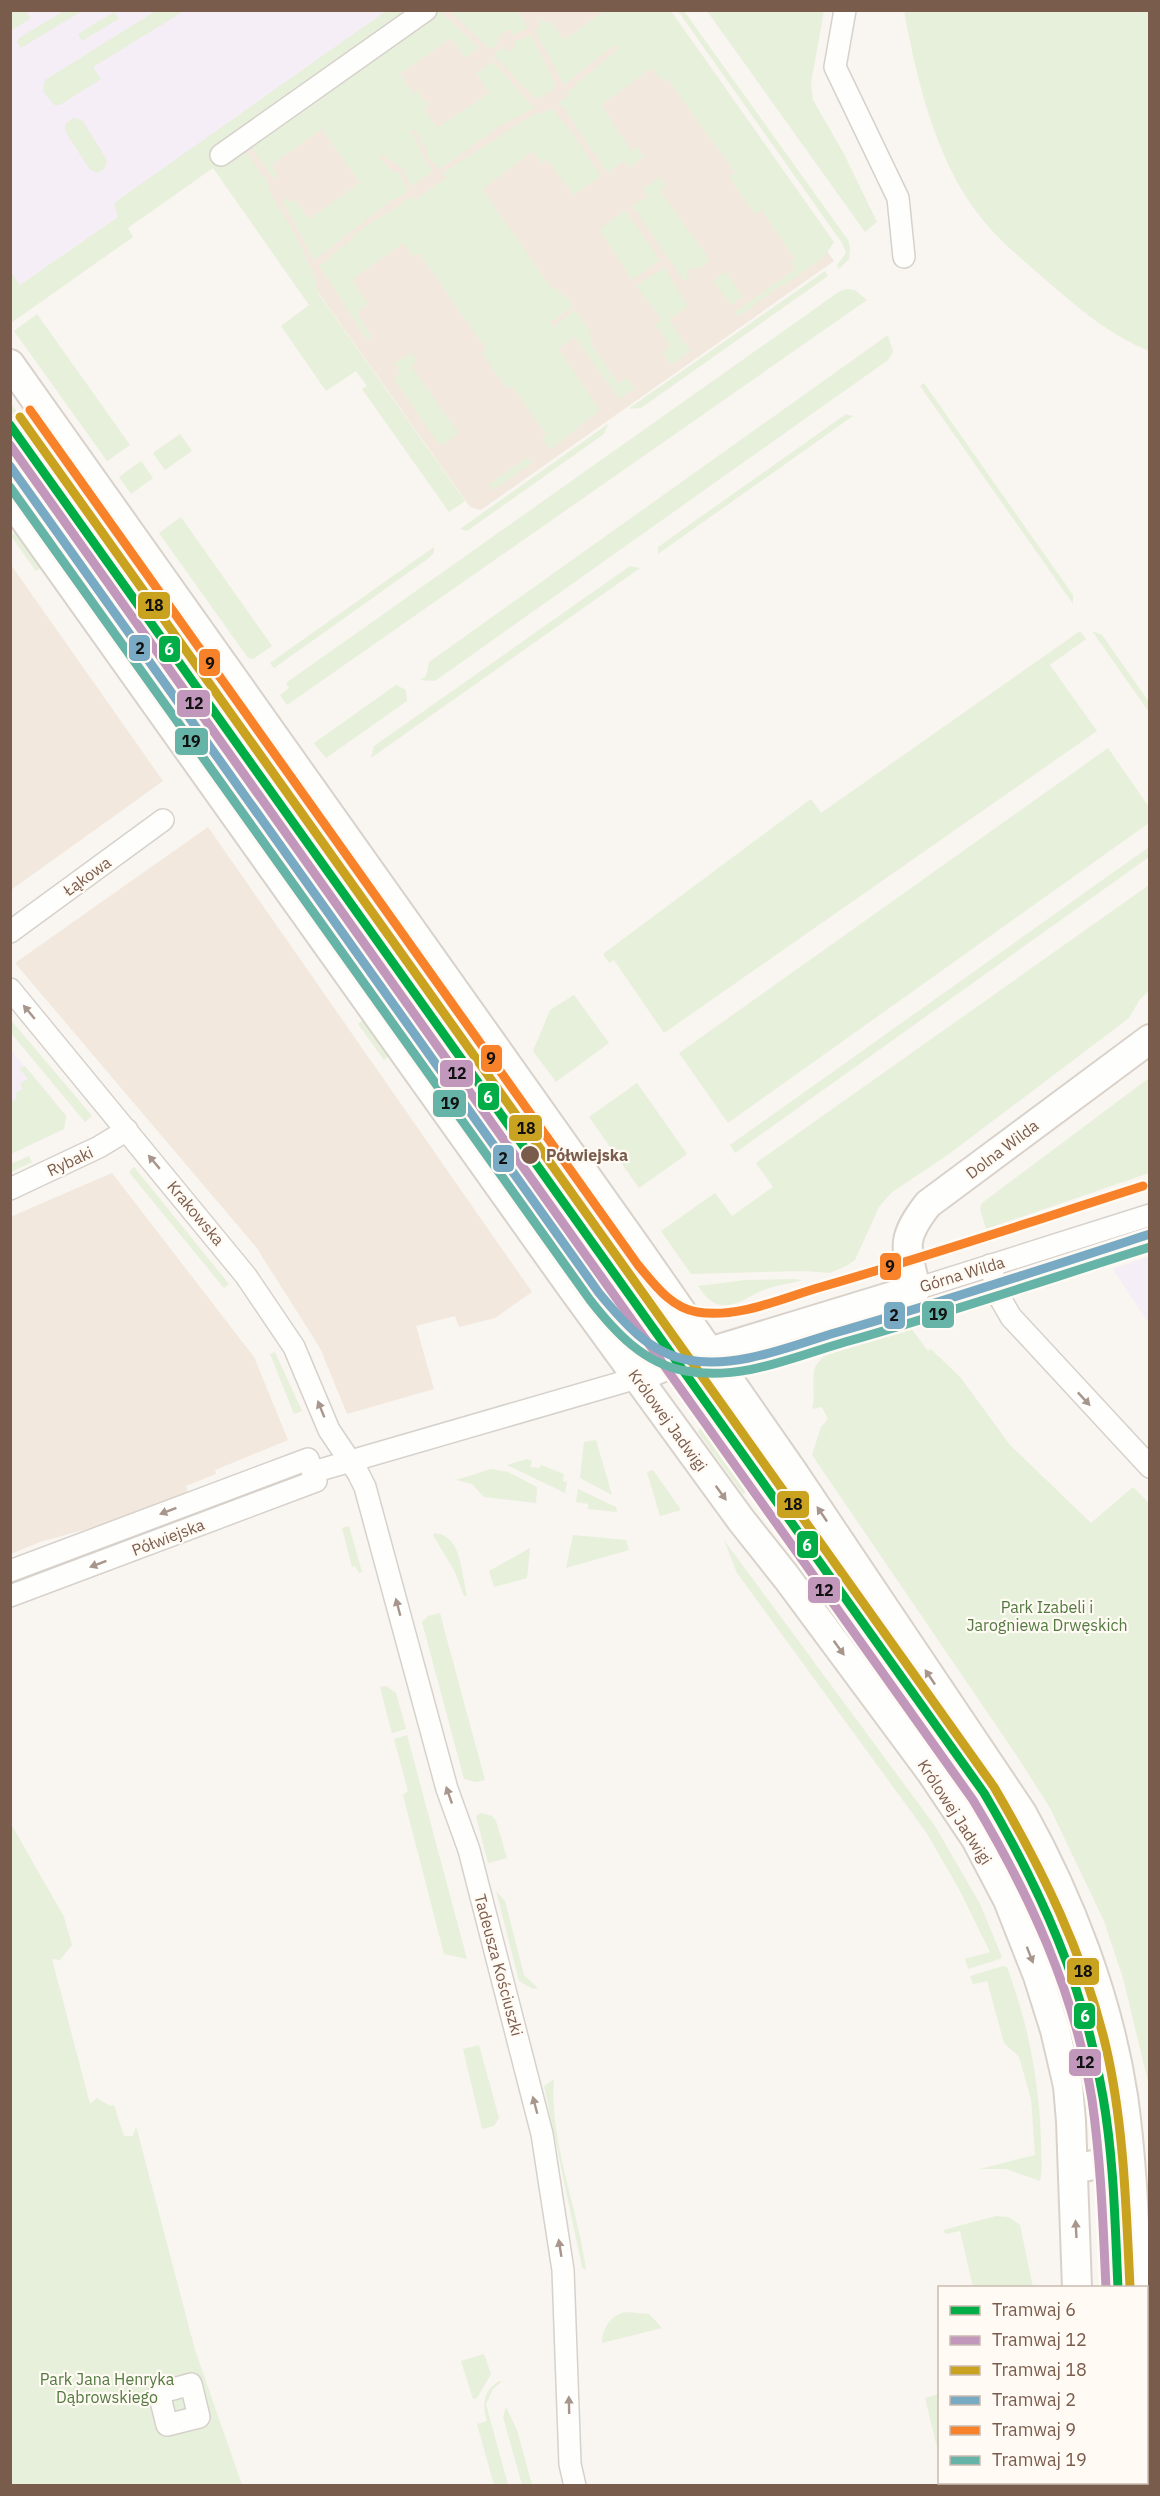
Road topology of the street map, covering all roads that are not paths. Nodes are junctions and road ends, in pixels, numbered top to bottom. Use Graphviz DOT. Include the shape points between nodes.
graph roads {
  1 [pos="426,10"];
  2 [pos="845,10"];
  3 [pos="221,155"];
  4 [pos="904,256"];
  5 [pos="10,364"];
  6 [pos="10,499"];
  7 [pos="163,820"];
  8 [pos="10,932"];
  9 [pos="10,989"];
  10 [pos="1149,1039"];
  11 [pos="127,1130"];
  12 [pos="10,1189"];
  13 [pos="1149,1215"];
  14 [pos="990,1265"];
  15 [pos="916,1289"];
  16 [pos="710,1353"];
  17 [pos="670,1364"];
  18 [pos="637,1378"];
  19 [pos="350,1459"];
  20 [pos="1149,1467"];
  21 [pos="313,1472"];
  22 [pos="10,1571"];
  23 [pos="10,1596"];
  24 [pos="1129,2158"];
  25 [pos="1073,2169"];
  26 [pos="1077,2286"];
  27 [pos="1136,2286"];
  28 [pos="575,2486"];
  1 -- 3 [label="street"];
  2 -- 4 [label="street" via="835,67 898,198"];
  5 -- 16 [label="street"];
  6 -- 18 [label="street, Królowej Jadwigi"];
  7 -- 8 [label="street, Łąkowa"];
  11 -- 9 [label="street, Krakowska, one-way"];
  10 -- 15 [label="street, Dolna Wilda" via="928,1204 913,1223 906,1243"];
  11 -- 12 [label="street, Rybaki"];
  19 -- 11 [label="street, Krakowska, one-way" via="329,1430 294,1347 246,1276"];
  13 -- 14 [label="street, Górna Wilda"];
  14 -- 15 [label="street, Górna Wilda"];
  14 -- 20 [label="street, one-way" via="1000,1298 1011,1317"];
  15 -- 16 [label="street, Górna Wilda"];
  16 -- 17 [label="street, Górna Wilda"];
  24 -- 16 [label="street, one-way" via="1123,2096 1099,1995 1071,1917 1036,1838"];
  17 -- 18 [label="street, Półwiejska"];
  18 -- 19 [label="street, Półwiejska"];
  18 -- 25 [label="street, Królowej Jadwigi, one-way" via="931,1772 1003,1888 1055,2030 1068,2086"];
  19 -- 21 [label="street, Półwiejska"];
  28 -- 19 [label="street, Tadeusza Kościuszki, one-way" via="570,2464 563,2270 542,2134 469,1850 447,1789 365,1487"];
  21 -- 22 [label="street, Półwiejska, one-way" via="308,1459"];
  21 -- 23 [label="street, Półwiejska, one-way" via="316,1481"];
  24 -- 25 [label="street"];
  24 -- 27 [label="street"];
  26 -- 25 [label="street, Królowej Jadwigi, one-way"];
}
